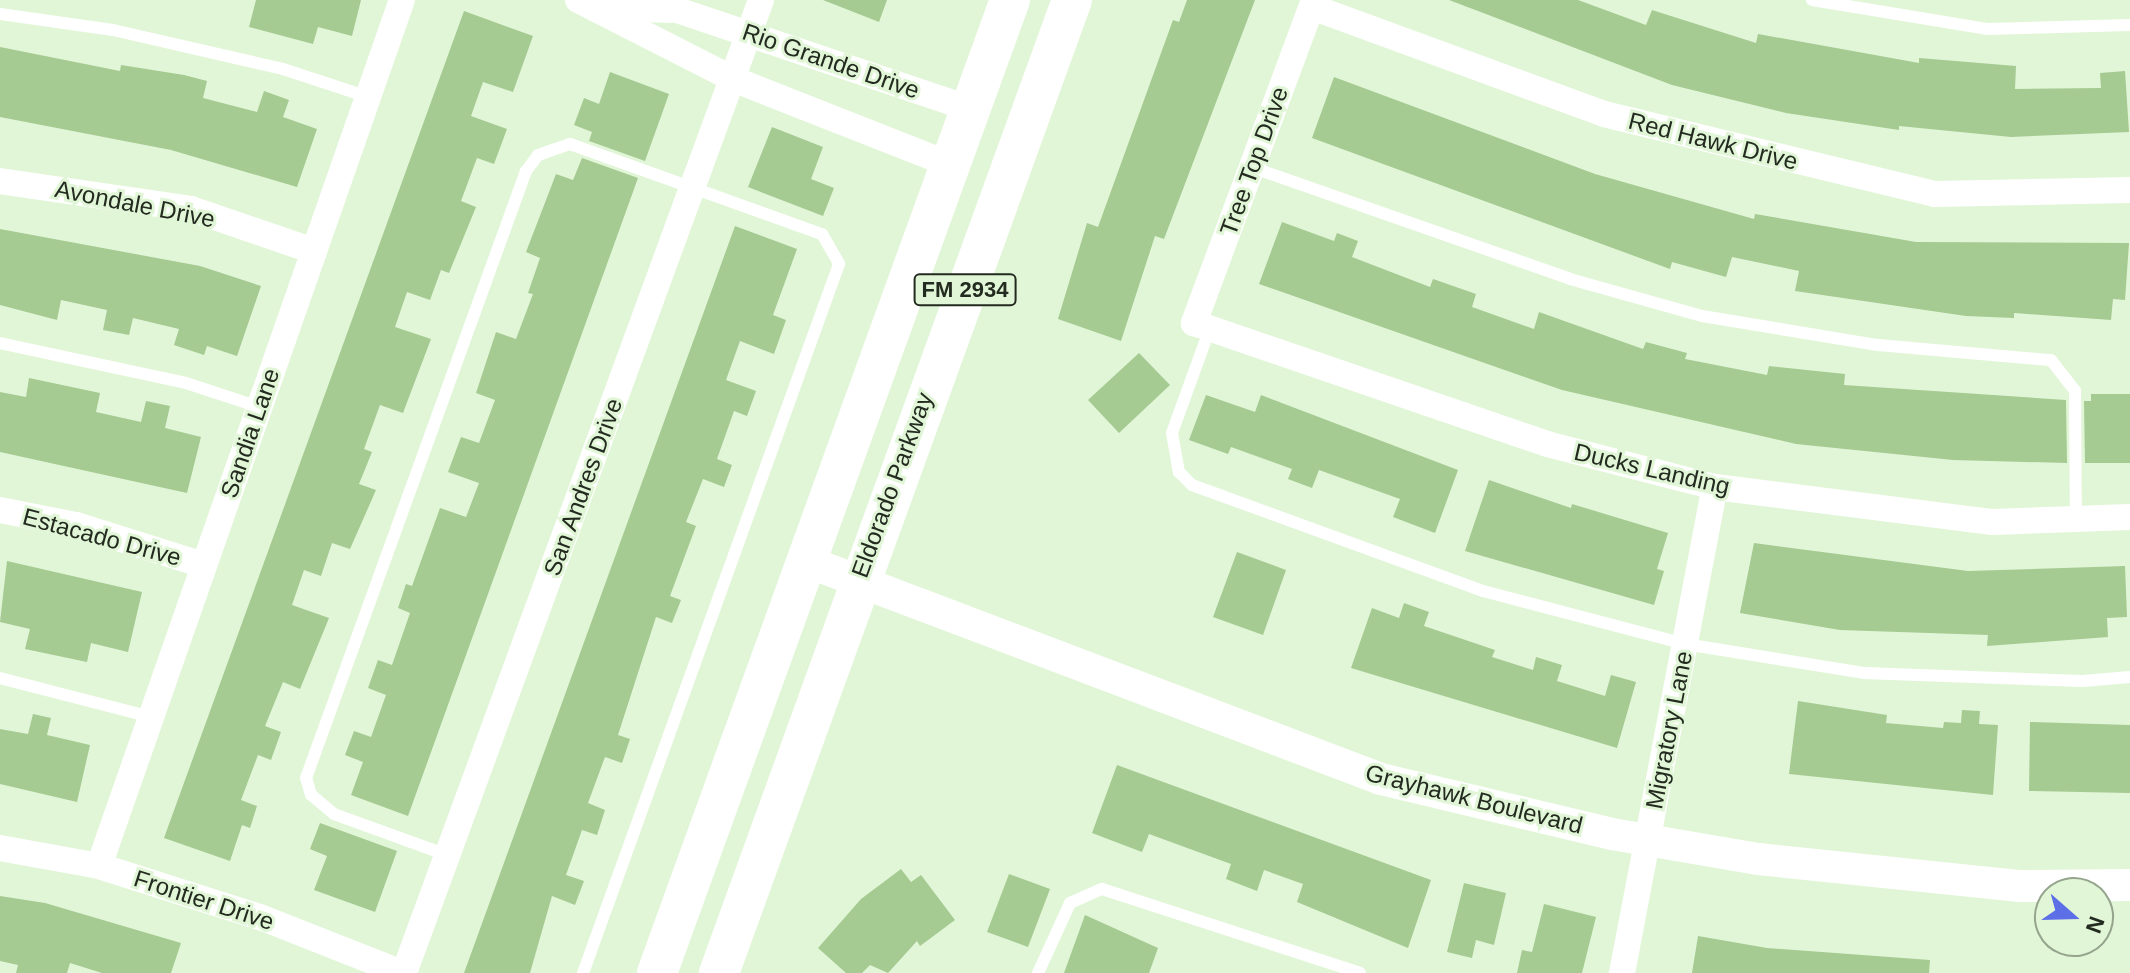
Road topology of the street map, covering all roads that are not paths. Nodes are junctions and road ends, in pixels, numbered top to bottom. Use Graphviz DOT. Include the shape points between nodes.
graph roads {
  1 [pos="402,0"];
  2 [pos="761,0"];
  3 [pos="1010,0"];
  4 [pos="1072,0"];
  5 [pos="1812,0"];
  6 [pos="1313,3"];
  7 [pos="587,4"];
  8 [pos="0,14"];
  9 [pos="2130,25"];
  10 [pos="750,33"];
  11 [pos="733,79"];
  12 [pos="368,97"];
  13 [pos="969,108"];
  14 [pos="949,164"];
  15 [pos="1251,167"];
  16 [pos="0,181"];
  17 [pos="693,187"];
  18 [pos="2130,190"];
  19 [pos="314,251"];
  20 [pos="1202,326"];
  21 [pos="0,343"];
  22 [pos="259,407"];
  23 [pos="1715,487"];
  24 [pos="0,510"];
  25 [pos="2130,517"];
  26 [pos="2076,519"];
  27 [pos="803,560"];
  28 [pos="204,565"];
  29 [pos="857,580"];
  30 [pos="1685,644"];
  31 [pos="2130,677"];
  32 [pos="0,678"];
  33 [pos="151,717"];
  34 [pos="1648,840"];
  35 [pos="0,848"];
  36 [pos="447,855"];
  37 [pos="99,866"];
  38 [pos="2130,885"];
  39 [pos="403,973"];
  40 [pos="583,973"];
  41 [pos="657,973"];
  42 [pos="719,973"];
  43 [pos="1038,973"];
  44 [pos="1360,973"];
  45 [pos="1622,973"];
  1 -- 12 [label="street, Sandia Lane"];
  2 -- 10 [label="street, San Andres Drive"];
  3 -- 13 [label="main road, FM 2934"];
  4 -- 29 [label="main road, Eldorado Parkway / FM 2934"];
  5 -- 9 [label="lane" via="1987,29"];
  6 -- 15 [label="street, Tree Top Drive"];
  6 -- 18 [label="street, Red Hawk Drive" via="1604,114 1935,194"];
  7 -- 10 [label="street, Rio Grande Drive" via="677,10"];
  7 -- 11 [label="street, Rio Grande Drive"];
  8 -- 12 [label="lane" via="113,30 283,69"];
  10 -- 11 [label="street, San Andres Drive"];
  10 -- 13 [label="street, Rio Grande Drive"];
  11 -- 14 [label="street, Rio Grande Drive"];
  11 -- 17 [label="street, San Andres Drive"];
  12 -- 19 [label="street, Sandia Lane"];
  13 -- 14 [label="main road, FM 2934"];
  14 -- 27 [label="main road, FM 2934"];
  15 -- 20 [label="street, Tree Top Drive"];
  15 -- 26 [label="lane" via="1570,279 1702,316 1878,345 2051,360 2075,391"];
  16 -- 19 [label="street, Avondale Drive" via="191,209"];
  17 -- 36 [label="street, San Andres Drive"];
  17 -- 36 [label="lane" via="570,144 538,155 526,171 306,778 311,795 334,814"];
  17 -- 40 [label="lane" via="822,234 839,264"];
  19 -- 22 [label="street, Sandia Lane"];
  20 -- 23 [label="street, Ducks Landing" via="1547,444"];
  20 -- 30 [label="lane" via="1172,433 1179,472 1192,485 1483,591"];
  21 -- 22 [label="lane" via="186,383"];
  22 -- 28 [label="street, Sandia Lane"];
  23 -- 26 [label="street, Ducks Landing" via="1993,522"];
  23 -- 30 [label="street, Migratory Lane"];
  24 -- 28 [label="street, Estacado Drive" via="76,525"];
  25 -- 26 [label="street, Ducks Landing"];
  27 -- 29 [label="street, Grayhawk Boulevard"];
  27 -- 41 [label="main road, FM 2934"];
  28 -- 33 [label="street, Sandia Lane"];
  29 -- 34 [label="street, Grayhawk Boulevard" via="1381,779"];
  29 -- 42 [label="main road, Eldorado Parkway / FM 2934"];
  30 -- 31 [label="lane" via="1864,673 2083,681"];
  30 -- 34 [label="street, Migratory Lane"];
  32 -- 33 [label="lane"];
  33 -- 37 [label="street, Sandia Lane"];
  34 -- 38 [label="street, Grayhawk Boulevard" via="1875,874 2021,886"];
  34 -- 45 [label="street, Migratory Lane"];
  35 -- 37 [label="street, Frontier Drive"];
  36 -- 39 [label="street, San Andres Drive"];
  37 -- 39 [label="street, Frontier Drive" via="260,917"];
  43 -- 44 [label="lane" via="1070,903 1102,889"];
}
